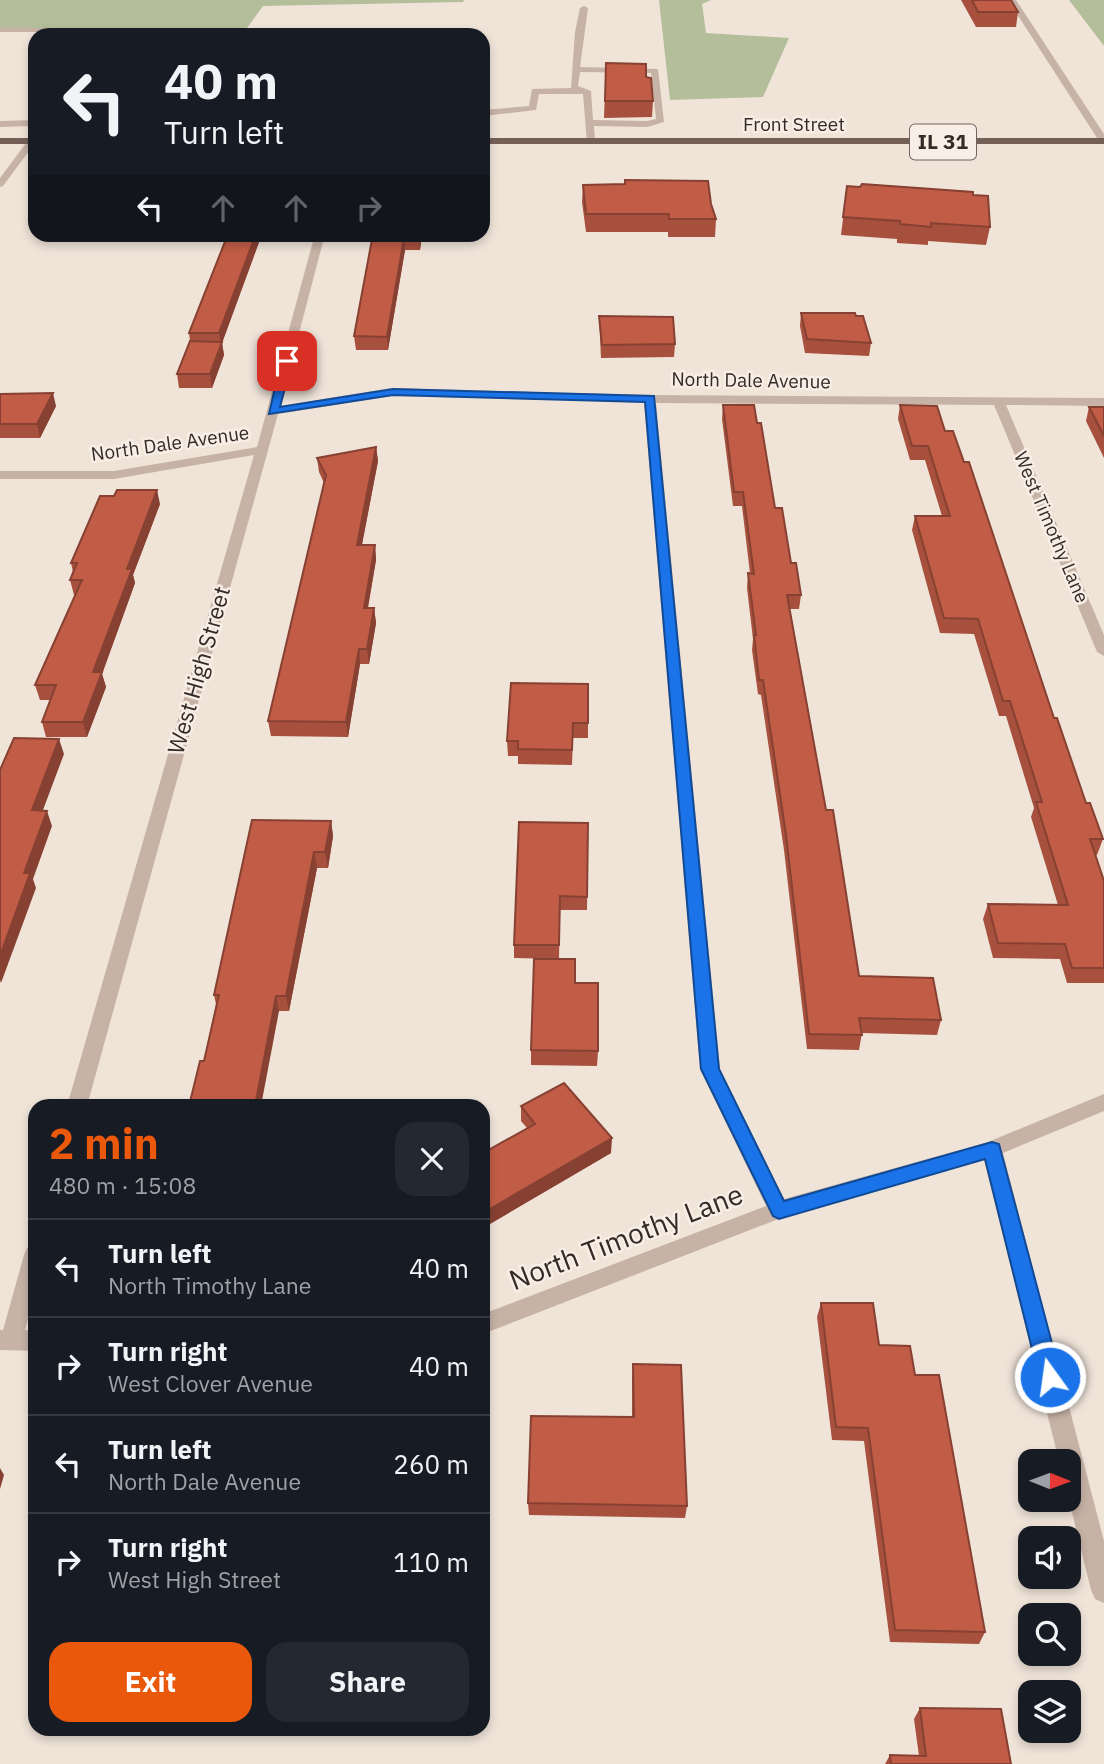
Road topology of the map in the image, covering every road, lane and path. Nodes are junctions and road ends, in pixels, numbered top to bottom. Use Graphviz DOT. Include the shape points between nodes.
graph roads {
  1 [pos="1012,0"];
  2 [pos="584,8"];
  3 [pos="0,30"];
  4 [pos="28,30"];
  5 [pos="576,69"];
  6 [pos="587,91"];
  7 [pos="490,112"];
  8 [pos="28,122"];
  9 [pos="589,123"];
  10 [pos="0,124"];
  11 [pos="28,128"];
  12 [pos="0,141"];
  13 [pos="16,141"];
  14 [pos="28,141"];
  15 [pos="490,141"];
  16 [pos="590,141"];
  17 [pos="1104,141"];
  18 [pos="28,148"];
  19 [pos="0,184"];
  20 [pos="318,242"];
  21 [pos="650,399"];
  22 [pos="999,402"];
  23 [pos="1104,402"];
  24 [pos="273,411"];
  25 [pos="261,450"];
  26 [pos="0,475"];
  27 [pos="1104,652"];
  28 [pos="79,1099"];
  29 [pos="1104,1102"];
  30 [pos="992,1149"];
  31 [pos="779,1210"];
  32 [pos="28,1276"];
  33 [pos="490,1321"];
  34 [pos="6,1340"];
  35 [pos="28,1341"];
  36 [pos="1104,1590"];
  1 -- 17 [label="street"];
  2 -- 5 [label="street"];
  3 -- 4 [label="street"];
  5 -- 6 [label="street" via="574,87"];
  5 -- 9 [label="street" via="655,71 661,120"];
  6 -- 7 [label="street" via="535,91 533,108"];
  6 -- 9 [label="street"];
  8 -- 10 [label="street"];
  9 -- 16 [label="street"];
  11 -- 13 [label="street"];
  12 -- 13 [label="main road"];
  13 -- 14 [label="main road"];
  15 -- 16 [label="main road, Front Street / IL 31"];
  16 -- 17 [label="main road, Front Street / IL 31"];
  18 -- 19 [label="street"];
  20 -- 24 [label="street, West High Street"];
  21 -- 22 [label="street, North Dale Avenue"];
  21 -- 24 [label="street, North Dale Avenue" via="393,392"];
  21 -- 31 [label="street" via="710,1069"];
  22 -- 23 [label="street, North Dale Avenue"];
  22 -- 27 [label="street, West Timothy Lane"];
  24 -- 25 [label="street, West High Street"];
  25 -- 26 [label="street, North Dale Avenue" via="114,475"];
  25 -- 28 [label="street, West High Street"];
  29 -- 30 [label="street"];
  30 -- 31 [label="street, North Timothy Lane"];
  30 -- 36 [label="street"];
  31 -- 33 [label="street, North Timothy Lane"];
  32 -- 34 [label="street"];
  34 -- 35 [label="street"];
}
